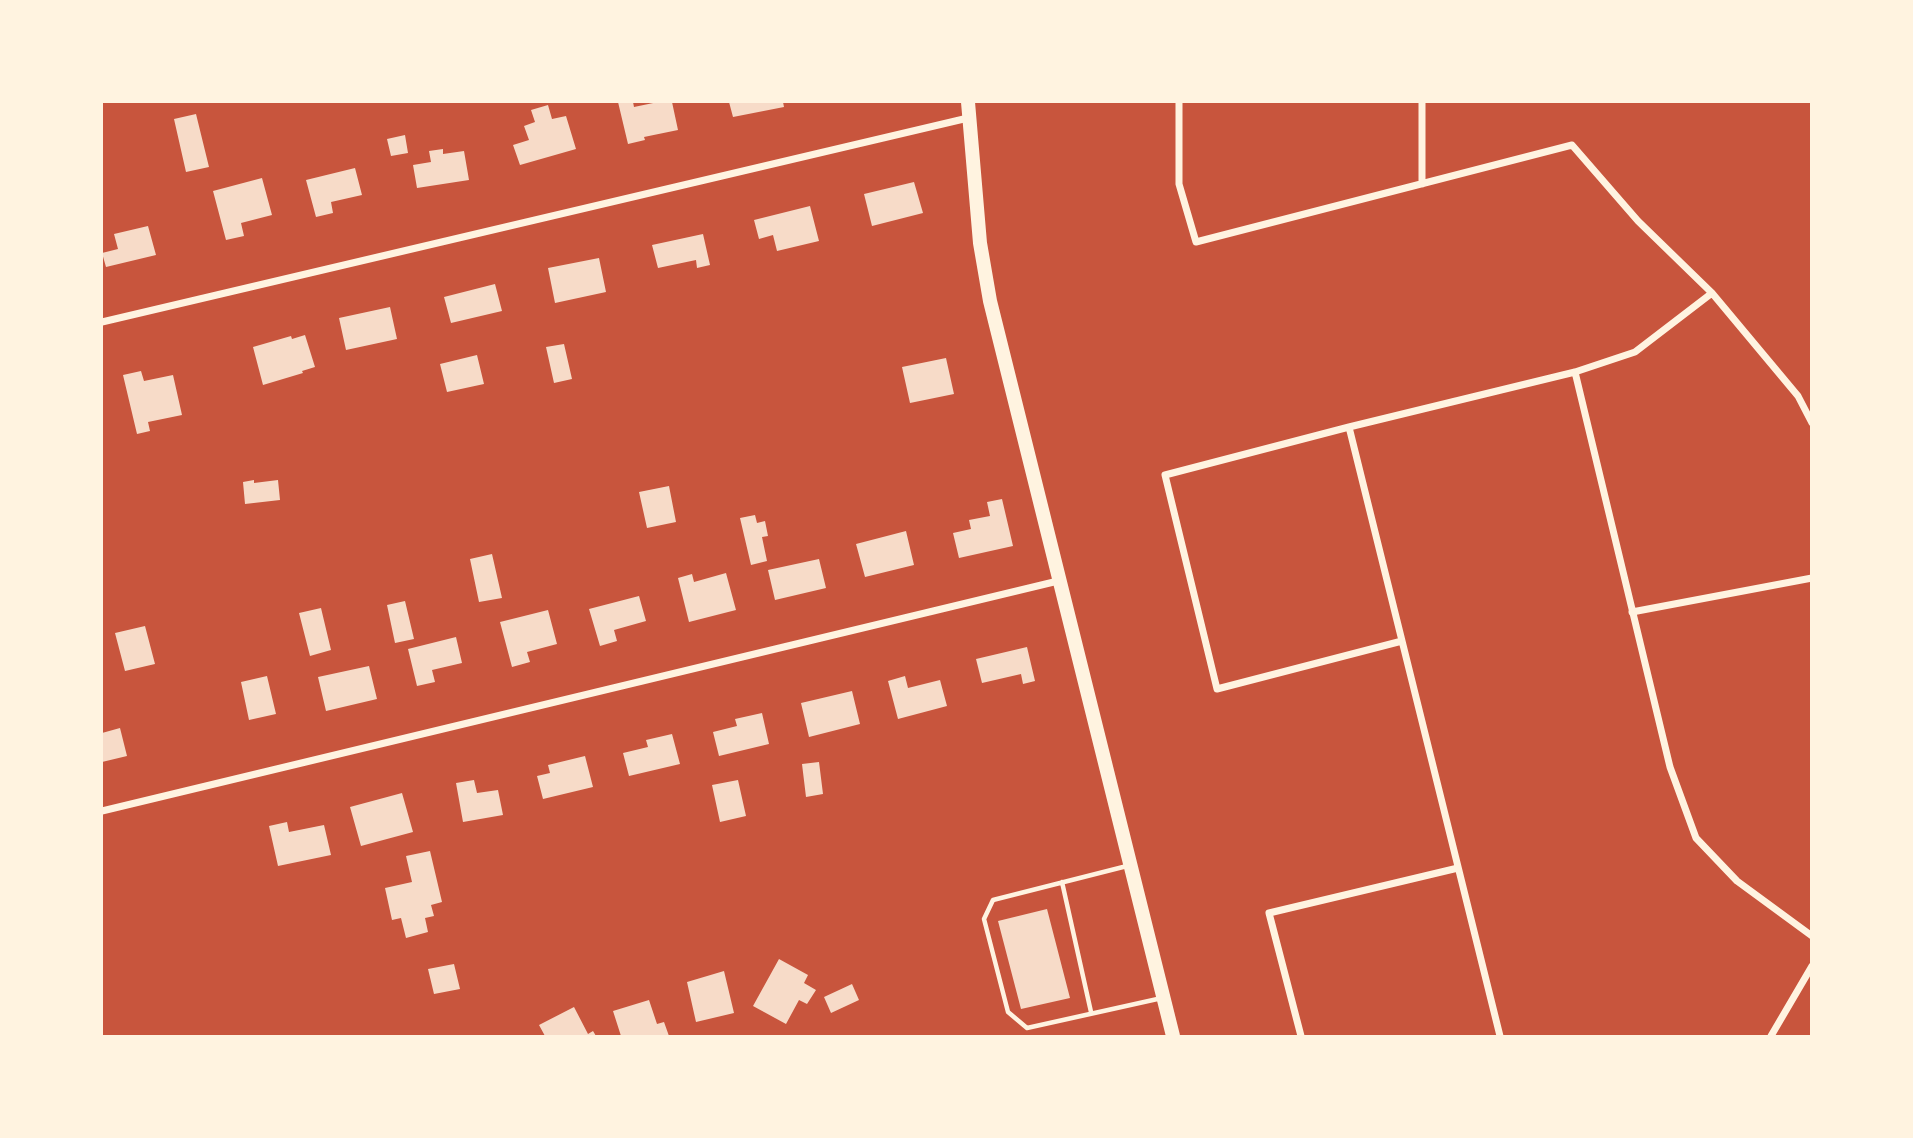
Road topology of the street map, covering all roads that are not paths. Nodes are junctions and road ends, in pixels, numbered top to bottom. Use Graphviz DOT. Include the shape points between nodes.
graph roads {
  1 [pos="968,102"];
  2 [pos="1179,102"];
  3 [pos="1422,102"];
  4 [pos="968,118"];
  5 [pos="1422,184"];
  6 [pos="1713,293"];
  7 [pos="102,322"];
  8 [pos="1575,372"];
  9 [pos="1811,423"];
  10 [pos="1349,427"];
  11 [pos="1811,578"];
  12 [pos="1058,580"];
  13 [pos="1632,612"];
  14 [pos="1402,641"];
  15 [pos="102,811"];
  16 [pos="1129,866"];
  17 [pos="1458,868"];
  18 [pos="1062,882"];
  19 [pos="1811,936"];
  20 [pos="1811,966"];
  21 [pos="1162,998"];
  22 [pos="1091,1013"];
  23 [pos="1173,1037"];
  24 [pos="1301,1037"];
  25 [pos="1500,1037"];
  26 [pos="1771,1037"];
  1 -- 4 [label="main road"];
  2 -- 5 [label="street" via="1179,184 1196,243"];
  3 -- 5 [label="street"];
  4 -- 7 [label="street"];
  4 -- 12 [label="main road" via="990,301"];
  5 -- 6 [label="street" via="1572,145 1638,221"];
  6 -- 8 [label="street" via="1635,352"];
  6 -- 9 [label="street" via="1798,396"];
  8 -- 10 [label="street"];
  8 -- 13 [label="street"];
  10 -- 14 [label="street"];
  10 -- 14 [label="street" via="1165,475 1217,689"];
  11 -- 13 [label="street"];
  12 -- 15 [label="street"];
  12 -- 16 [label="main road"];
  13 -- 19 [label="street" via="1670,767 1696,838 1737,881"];
  14 -- 17 [label="street"];
  16 -- 18 [label="lane"];
  16 -- 21 [label="main road"];
  17 -- 24 [label="street" via="1269,913"];
  17 -- 25 [label="street"];
  18 -- 22 [label="lane"];
  18 -- 22 [label="lane" via="993,900 984,919 1008,1012 1027,1028"];
  20 -- 26 [label="street"];
  21 -- 22 [label="lane"];
  21 -- 23 [label="main road"];
}
